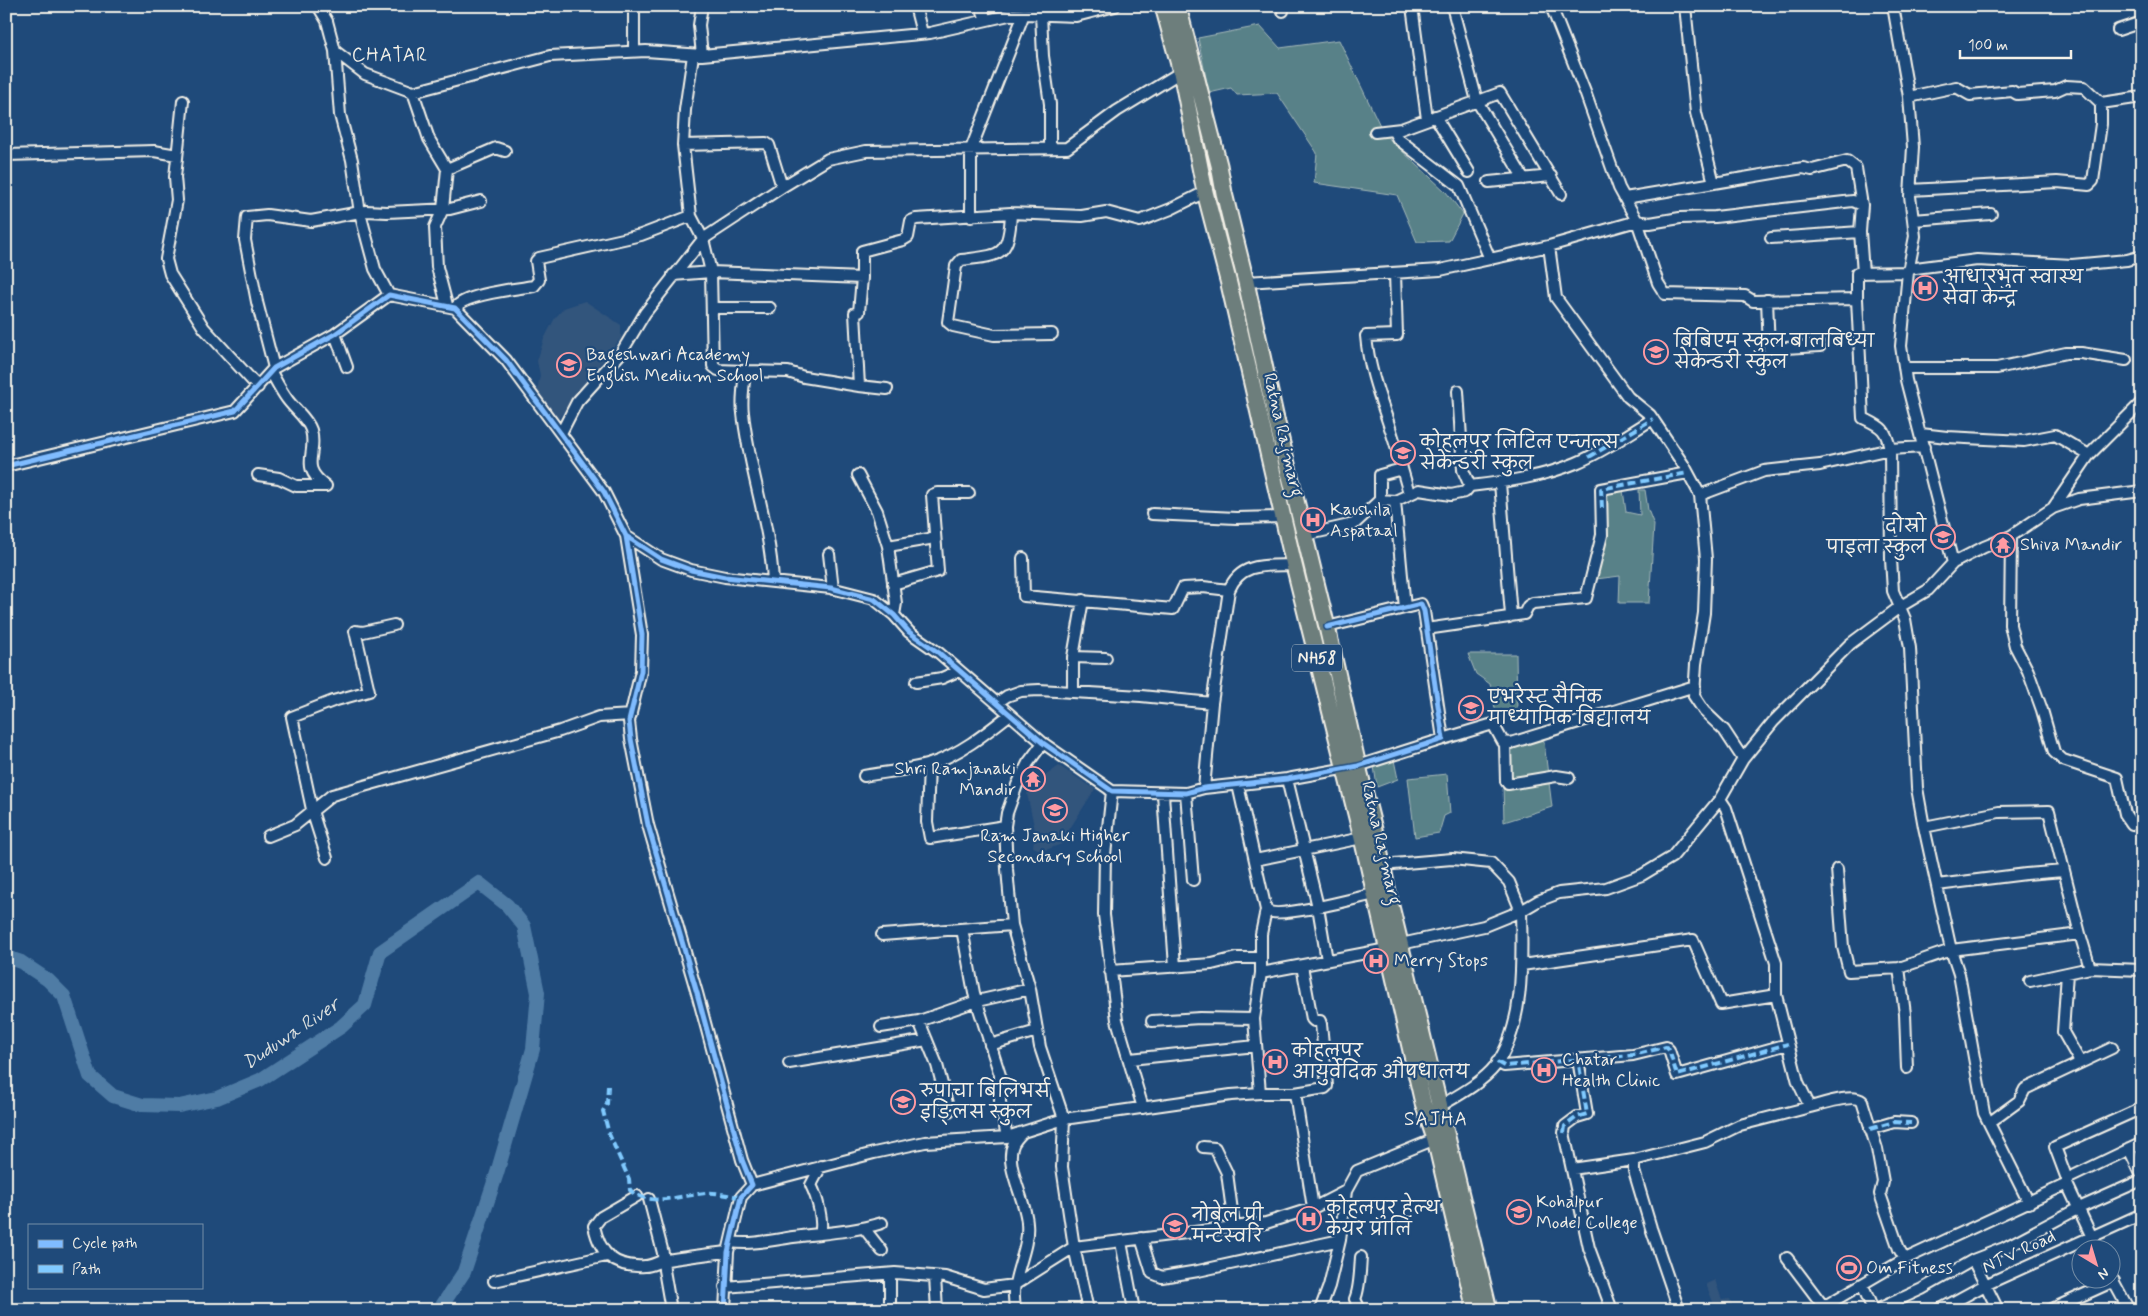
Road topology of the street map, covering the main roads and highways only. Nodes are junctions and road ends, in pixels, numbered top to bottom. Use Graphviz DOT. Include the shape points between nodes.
graph roads {
  1 [pos="1163,6"];
  2 [pos="1178,6"];
  3 [pos="1351,768"];
  4 [pos="1394,946"];
  5 [pos="1475,1310"];
  6 [pos="1489,1310"];
  1 -- 3 [label="highway, Ratna Rajmarg / NH58" via="1294,565"];
  2 -- 3 [label="highway, Ratna Rajmarg / NH58" via="1219,165 1327,627"];
  3 -- 4 [label="highway, Ratna Rajmarg / NH58" via="1382,865"];
  3 -- 4 [label="highway, Ratna Rajmarg / NH58" via="1374,894"];
  4 -- 5 [label="highway, Ratna Rajmarg / NH58" via="1423,1103 1435,1140"];
  4 -- 6 [label="highway, Ratna Rajmarg / NH58" via="1440,1106"];
}
